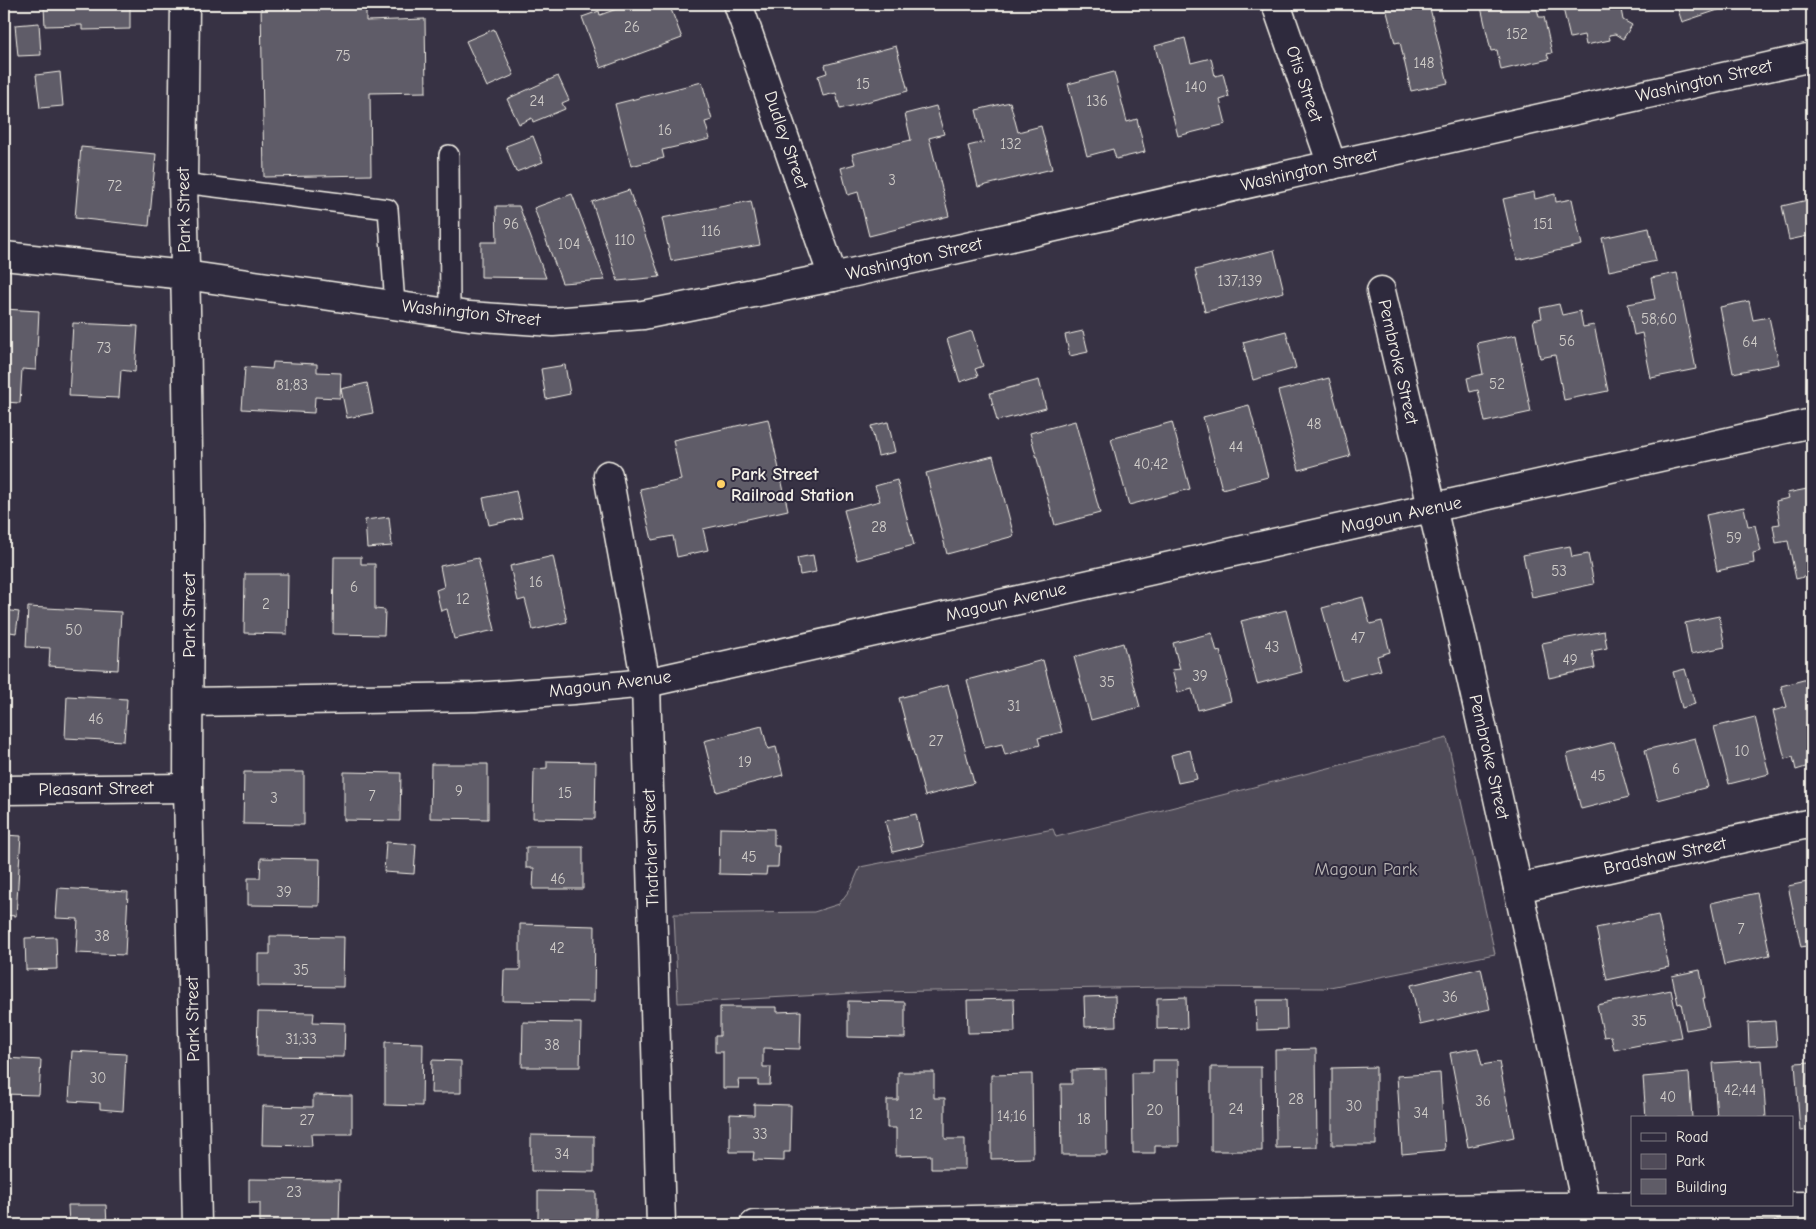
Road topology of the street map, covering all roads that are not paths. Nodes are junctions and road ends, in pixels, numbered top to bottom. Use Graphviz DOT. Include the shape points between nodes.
graph roads {
  1 [pos="185,4"];
  2 [pos="738,4"];
  3 [pos="1276,4"];
  4 [pos="1812,57"];
  5 [pos="449,155"];
  6 [pos="1332,165"];
  7 [pos="183,183"];
  8 [pos="4,256"];
  9 [pos="186,275"];
  10 [pos="833,277"];
  11 [pos="1381,291"];
  12 [pos="395,304"];
  13 [pos="450,313"];
  14 [pos="1812,423"];
  15 [pos="608,475"];
  16 [pos="1433,508"];
  17 [pos="646,683"];
  18 [pos="189,702"];
  19 [pos="188,788"];
  20 [pos="4,790"];
  21 [pos="1812,824"];
  22 [pos="1518,888"];
  23 [pos="1812,1206"];
  24 [pos="1586,1216"];
  25 [pos="1151,1220"];
  26 [pos="197,1225"];
  27 [pos="661,1225"];
  28 [pos="754,1225"];
  1 -- 7 [label="street, Park Street"];
  2 -- 10 [label="street, Dudley Street"];
  3 -- 6 [label="street, Otis Street"];
  4 -- 6 [label="street, Washington Street"];
  5 -- 13 [label="lane"];
  6 -- 10 [label="street, Washington Street"];
  7 -- 9 [label="street, Park Street"];
  7 -- 12 [label="lane" via="388,209"];
  8 -- 9 [label="street, Washington Street"];
  9 -- 12 [label="street, Washington Street"];
  9 -- 18 [label="street, Park Street"];
  10 -- 13 [label="street, Washington Street" via="643,315 553,322"];
  11 -- 16 [label="street, Pembroke Street"];
  12 -- 13 [label="street, Washington Street"];
  14 -- 16 [label="street, Magoun Avenue"];
  15 -- 17 [label="street, Thatcher Street"];
  16 -- 17 [label="street, Magoun Avenue"];
  16 -- 22 [label="street, Pembroke Street"];
  17 -- 18 [label="street, Magoun Avenue" via="475,697"];
  17 -- 27 [label="street, Thatcher Street"];
  18 -- 19 [label="street, Park Street"];
  19 -- 20 [label="street, Pleasant Street"];
  19 -- 26 [label="street, Park Street"];
  21 -- 22 [label="street, Bradshaw Street"];
  22 -- 24 [label="street, Pembroke Street"];
  23 -- 24 [label="street"];
  24 -- 25 [label="street"];
  25 -- 28 [label="street"];
}
